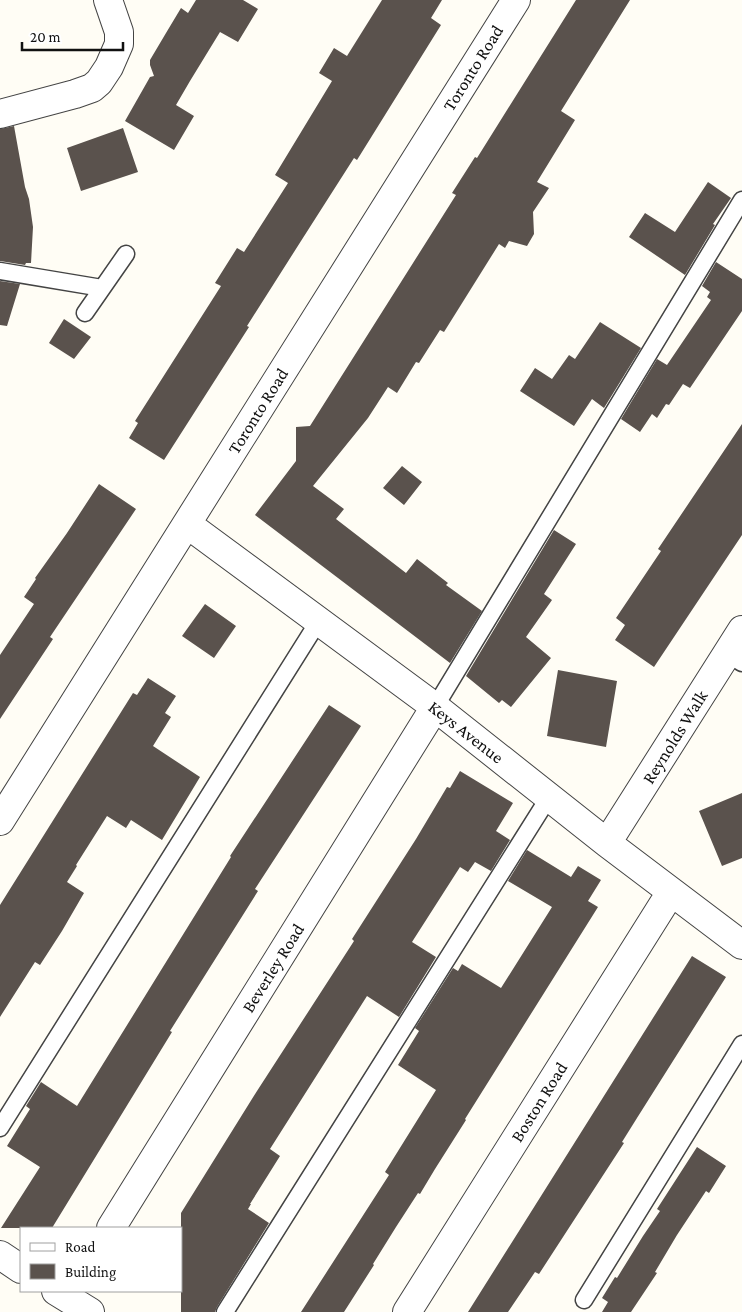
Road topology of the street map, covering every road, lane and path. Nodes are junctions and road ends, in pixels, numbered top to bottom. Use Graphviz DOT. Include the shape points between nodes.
graph roads {
  1 [pos="108,0"];
  2 [pos="516,0"];
  3 [pos="0,114"];
  4 [pos="742,200"];
  5 [pos="126,254"];
  6 [pos="0,271"];
  7 [pos="102,288"];
  8 [pos="85,313"];
  9 [pos="187,524"];
  10 [pos="318,622"];
  11 [pos="742,630"];
  12 [pos="734,658"];
  13 [pos="435,707"];
  14 [pos="549,797"];
  15 [pos="1,818"];
  16 [pos="608,843"];
  17 [pos="671,892"];
  18 [pos="742,945"];
  19 [pos="742,1044"];
  20 [pos="0,1128"];
  21 [pos="112,1227"];
  22 [pos="0,1255"];
  23 [pos="20,1268"];
  24 [pos="584,1300"];
  25 [pos="226,1312"];
  26 [pos="407,1312"];
  1 -- 3 [label="street" via="119,32 119,44 99,82 75,94"];
  2 -- 9 [label="street, Toronto Road"];
  4 -- 13 [label="lane"];
  5 -- 7 [label="lane"];
  6 -- 7 [label="lane"];
  7 -- 8 [label="lane"];
  9 -- 10 [label="street, Keys Avenue"];
  9 -- 15 [label="street, Toronto Road"];
  10 -- 13 [label="street, Keys Avenue"];
  10 -- 20 [label="lane"];
  11 -- 12 [label="street, Reynolds Walk"];
  12 -- 16 [label="street, Reynolds Walk"];
  13 -- 14 [label="street, Keys Avenue"];
  13 -- 21 [label="street, Beverley Road"];
  14 -- 16 [label="street, Keys Avenue"];
  14 -- 25 [label="lane"];
  16 -- 17 [label="street, Keys Avenue"];
  17 -- 18 [label="street, Keys Avenue"];
  17 -- 26 [label="street, Boston Road"];
  19 -- 24 [label="lane"];
  22 -- 23 [label="street"];
}
